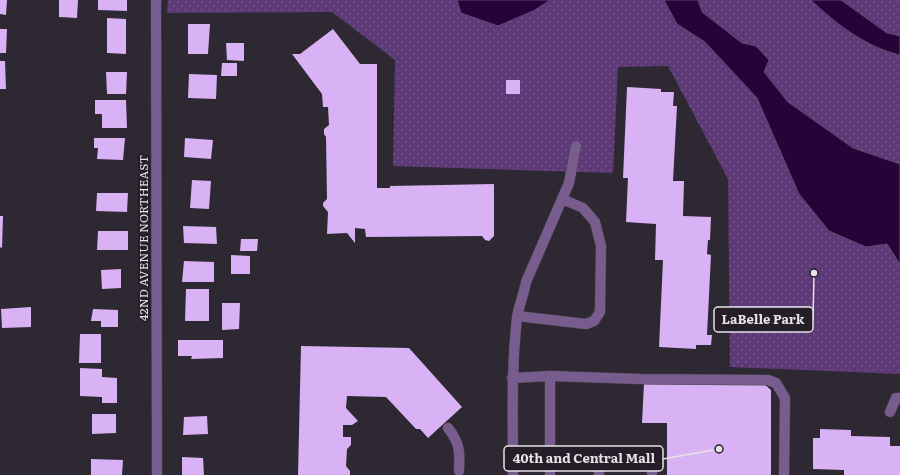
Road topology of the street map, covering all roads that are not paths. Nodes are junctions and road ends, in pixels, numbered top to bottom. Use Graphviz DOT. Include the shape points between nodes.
graph roads {
  1 [pos="156,0"];
  2 [pos="576,146"];
  3 [pos="562,199"];
  4 [pos="517,316"];
  5 [pos="550,376"];
  6 [pos="512,378"];
  7 [pos="900,398"];
  8 [pos="890,412"];
  9 [pos="448,428"];
  10 [pos="459,471"];
  11 [pos="157,475"];
  12 [pos="514,475"];
  13 [pos="550,475"];
  14 [pos="599,475"];
  15 [pos="652,475"];
  16 [pos="784,475"];
  1 -- 11 [label="street, 42ND AVENUE NORTHEAST"];
  2 -- 3 [label="street" via="569,183"];
  3 -- 4 [label="street" via="526,282"];
  3 -- 4 [label="street" via="583,208 595,222 601,246 600,312 594,321 586,324"];
  4 -- 6 [label="street"];
  5 -- 6 [label="street"];
  5 -- 13 [label="street"];
  5 -- 16 [label="street" via="768,380 776,383 785,398"];
  6 -- 12 [label="street"];
  7 -- 8 [label="street" via="896,398"];
  9 -- 10 [label="street" via="460,449"];
  14 -- 15 [label="street" via="599,458 652,459"];
}
